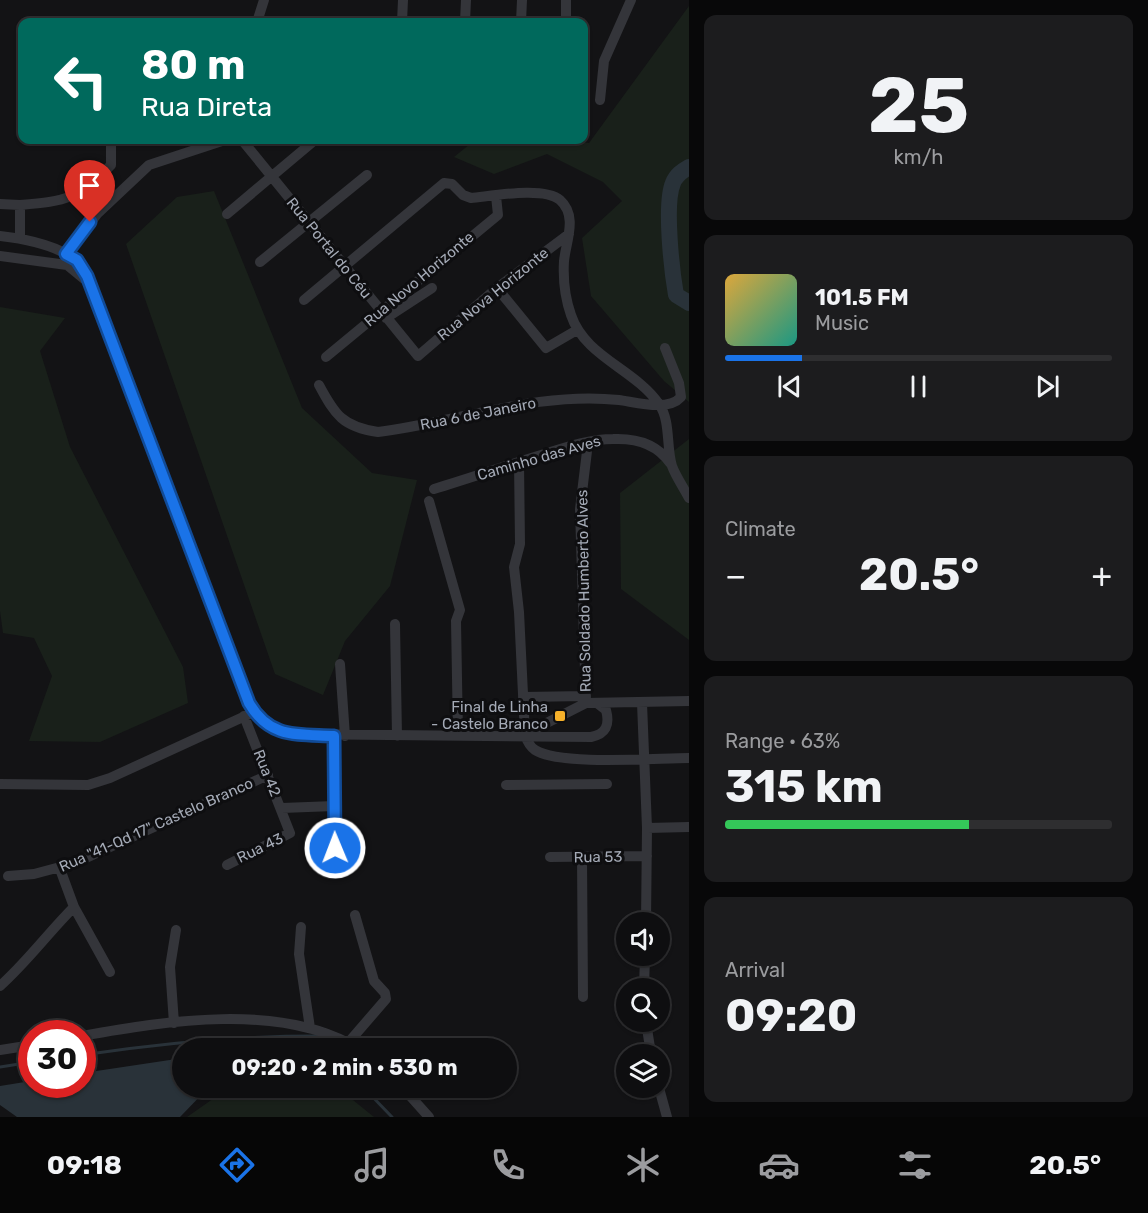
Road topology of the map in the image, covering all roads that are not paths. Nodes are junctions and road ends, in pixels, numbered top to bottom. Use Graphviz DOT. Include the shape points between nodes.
graph roads {
  1 [pos="264,0"];
  2 [pos="403,0"];
  3 [pos="466,0"];
  4 [pos="522,0"];
  5 [pos="566,0"];
  6 [pos="632,0"];
  7 [pos="258,18"];
  8 [pos="402,18"];
  9 [pos="465,18"];
  10 [pos="521,18"];
  11 [pos="566,18"];
  12 [pos="600,100"];
  13 [pos="111,144"];
  14 [pos="213,144"];
  15 [pos="245,144"];
  16 [pos="310,144"];
  17 [pos="367,175"];
  18 [pos="272,178"];
  19 [pos="496,196"];
  20 [pos="0,204"];
  21 [pos="21,204"];
  22 [pos="227,214"];
  23 [pos="306,222"];
  24 [pos="569,234"];
  25 [pos="0,236"];
  26 [pos="20,239"];
  27 [pos="51,249"];
  28 [pos="66,254"];
  29 [pos="0,256"];
  30 [pos="45,260"];
  31 [pos="260,262"];
  32 [pos="344,268"];
  33 [pos="432,288"];
  34 [pos="497,288"];
  35 [pos="92,291"];
  36 [pos="304,300"];
  37 [pos="384,314"];
  38 [pos="578,330"];
  39 [pos="665,348"];
  40 [pos="418,356"];
  41 [pos="327,357"];
  42 [pos="319,385"];
  43 [pos="660,405"];
  44 [pos="588,443"];
  45 [pos="519,462"];
  46 [pos="672,465"];
  47 [pos="434,489"];
  48 [pos="689,498"];
  49 [pos="429,501"];
  50 [pos="395,624"];
  51 [pos="340,664"];
  52 [pos="523,697"];
  53 [pos="590,701"];
  54 [pos="689,701"];
  55 [pos="642,703"];
  56 [pos="249,714"];
  57 [pos="459,735"];
  58 [pos="525,735"];
  59 [pos="340,736"];
  60 [pos="397,736"];
  61 [pos="643,758"];
  62 [pos="689,758"];
  63 [pos="268,775"];
  64 [pos="0,784"];
  65 [pos="607,784"];
  66 [pos="506,785"];
  67 [pos="334,806"];
  68 [pos="282,808"];
  69 [pos="689,827"];
  70 [pos="647,828"];
  71 [pos="290,829"];
  72 [pos="335,848"];
  73 [pos="647,856"];
  74 [pos="550,857"];
  75 [pos="582,857"];
  76 [pos="227,865"];
  77 [pos="60,869"];
  78 [pos="8,876"];
  79 [pos="74,907"];
  80 [pos="646,912"];
  81 [pos="355,915"];
  82 [pos="301,927"];
  83 [pos="176,930"];
  84 [pos="110,972"];
  85 [pos="0,986"];
  86 [pos="583,997"];
  87 [pos="174,1023"];
  88 [pos="310,1028"];
  89 [pos="96,1034"];
  90 [pos="333,1038"];
  91 [pos="358,1038"];
  92 [pos="18,1047"];
  93 [pos="0,1050"];
  94 [pos="412,1098"];
  95 [pos="662,1098"];
  96 [pos="429,1117"];
  97 [pos="667,1117"];
  1 -- 7 [label="street"];
  2 -- 8 [label="street"];
  3 -- 9 [label="street"];
  4 -- 10 [label="street"];
  5 -- 11 [label="street"];
  6 -- 12 [label="street" via="604,61"];
  13 -- 21 [label="street" via="111,165 90,187 60,202"];
  14 -- 28 [label="street" via="149,165 98,213"];
  15 -- 18 [label="street, Rua Portal do Céu"];
  16 -- 18 [label="street"];
  17 -- 23 [label="street"];
  18 -- 22 [label="street"];
  18 -- 23 [label="street, Rua Portal do Céu"];
  19 -- 24 [label="street" via="535,194 559,199 568,211"];
  19 -- 32 [label="street" via="471,198 449,182 439,186"];
  19 -- 37 [label="street, Rua Novo Horizonte" via="498,215"];
  20 -- 21 [label="street"];
  21 -- 26 [label="street"];
  23 -- 31 [label="street"];
  23 -- 32 [label="street, Rua Portal do Céu"];
  24 -- 34 [label="street, Rua Nova Horizonte"];
  24 -- 38 [label="street" via="564,261 565,289"];
  25 -- 26 [label="street"];
  26 -- 27 [label="street"];
  27 -- 28 [label="street"];
  27 -- 30 [label="street"];
  28 -- 35 [label="street" via="83,268"];
  29 -- 30 [label="street"];
  30 -- 35 [label="street" via="75,269"];
  32 -- 36 [label="street"];
  32 -- 37 [label="street, Rua Portal do Céu"];
  33 -- 37 [label="street"];
  34 -- 38 [label="street" via="546,348"];
  34 -- 40 [label="street, Rua Nova Horizonte"];
  35 -- 56 [label="street, Rua 42"];
  37 -- 40 [label="street, Rua Portal do Céu"];
  37 -- 41 [label="street, Rua Novo Horizonte"];
  38 -- 43 [label="street"];
  39 -- 43 [label="street" via="681,397"];
  42 -- 43 [label="street, Rua 6 de Janeiro" via="332,409 351,427 378,432 562,399 600,398"];
  43 -- 46 [label="street"];
  44 -- 45 [label="street, Caminho das Aves"];
  44 -- 46 [label="street, Caminho das Aves" via="614,439 648,444 661,451"];
  44 -- 53 [label="street, Rua Soldado Humberto Alves" via="580,509"];
  45 -- 47 [label="street, Caminho das Aves"];
  45 -- 52 [label="street" via="520,544 514,567"];
  46 -- 48 [label="street"];
  49 -- 57 [label="street" via="459,606"];
  50 -- 60 [label="street"];
  51 -- 59 [label="street"];
  52 -- 53 [label="street"];
  52 -- 58 [label="street"];
  53 -- 55 [label="street"];
  53 -- 58 [label="street"];
  53 -- 58 [label="street, Rua Soldado Humberto Alves" via="606,710 604,732"];
  54 -- 55 [label="street"];
  55 -- 61 [label="street"];
  56 -- 59 [label="street" via="279,732"];
  56 -- 63 [label="street, Rua 42"];
  56 -- 64 [label="street" via="88,785"];
  57 -- 58 [label="street"];
  57 -- 60 [label="street"];
  58 -- 61 [label="street" via="532,748 552,756"];
  59 -- 60 [label="street"];
  59 -- 67 [label="street"];
  61 -- 62 [label="street"];
  61 -- 70 [label="street"];
  63 -- 68 [label="street, Rua 42"];
  63 -- 77 [label="street, Rua \"41-Qd 17\" Castelo Branco"];
  65 -- 66 [label="street"];
  67 -- 68 [label="street"];
  67 -- 72 [label="street"];
  68 -- 71 [label="street, Rua 42"];
  69 -- 70 [label="street"];
  70 -- 73 [label="street"];
  71 -- 76 [label="street, Rua 43" via="289,835"];
  73 -- 75 [label="street, Rua 53"];
  73 -- 80 [label="street"];
  74 -- 75 [label="street, Rua 53"];
  75 -- 86 [label="street"];
  77 -- 78 [label="street, Rua \"41-Qd 17\" Castelo Branco"];
  77 -- 79 [label="street"];
  79 -- 84 [label="street"];
  79 -- 85 [label="street"];
  81 -- 91 [label="street" via="374,981 386,993 386,999"];
  82 -- 88 [label="street" via="299,954"];
  83 -- 87 [label="street" via="170,967"];
  87 -- 88 [label="street" via="258,1021"];
  87 -- 89 [label="street"];
  88 -- 90 [label="street"];
  92 -- 93 [label="street"];
  94 -- 96 [label="street"];
  95 -- 97 [label="street"];
}
